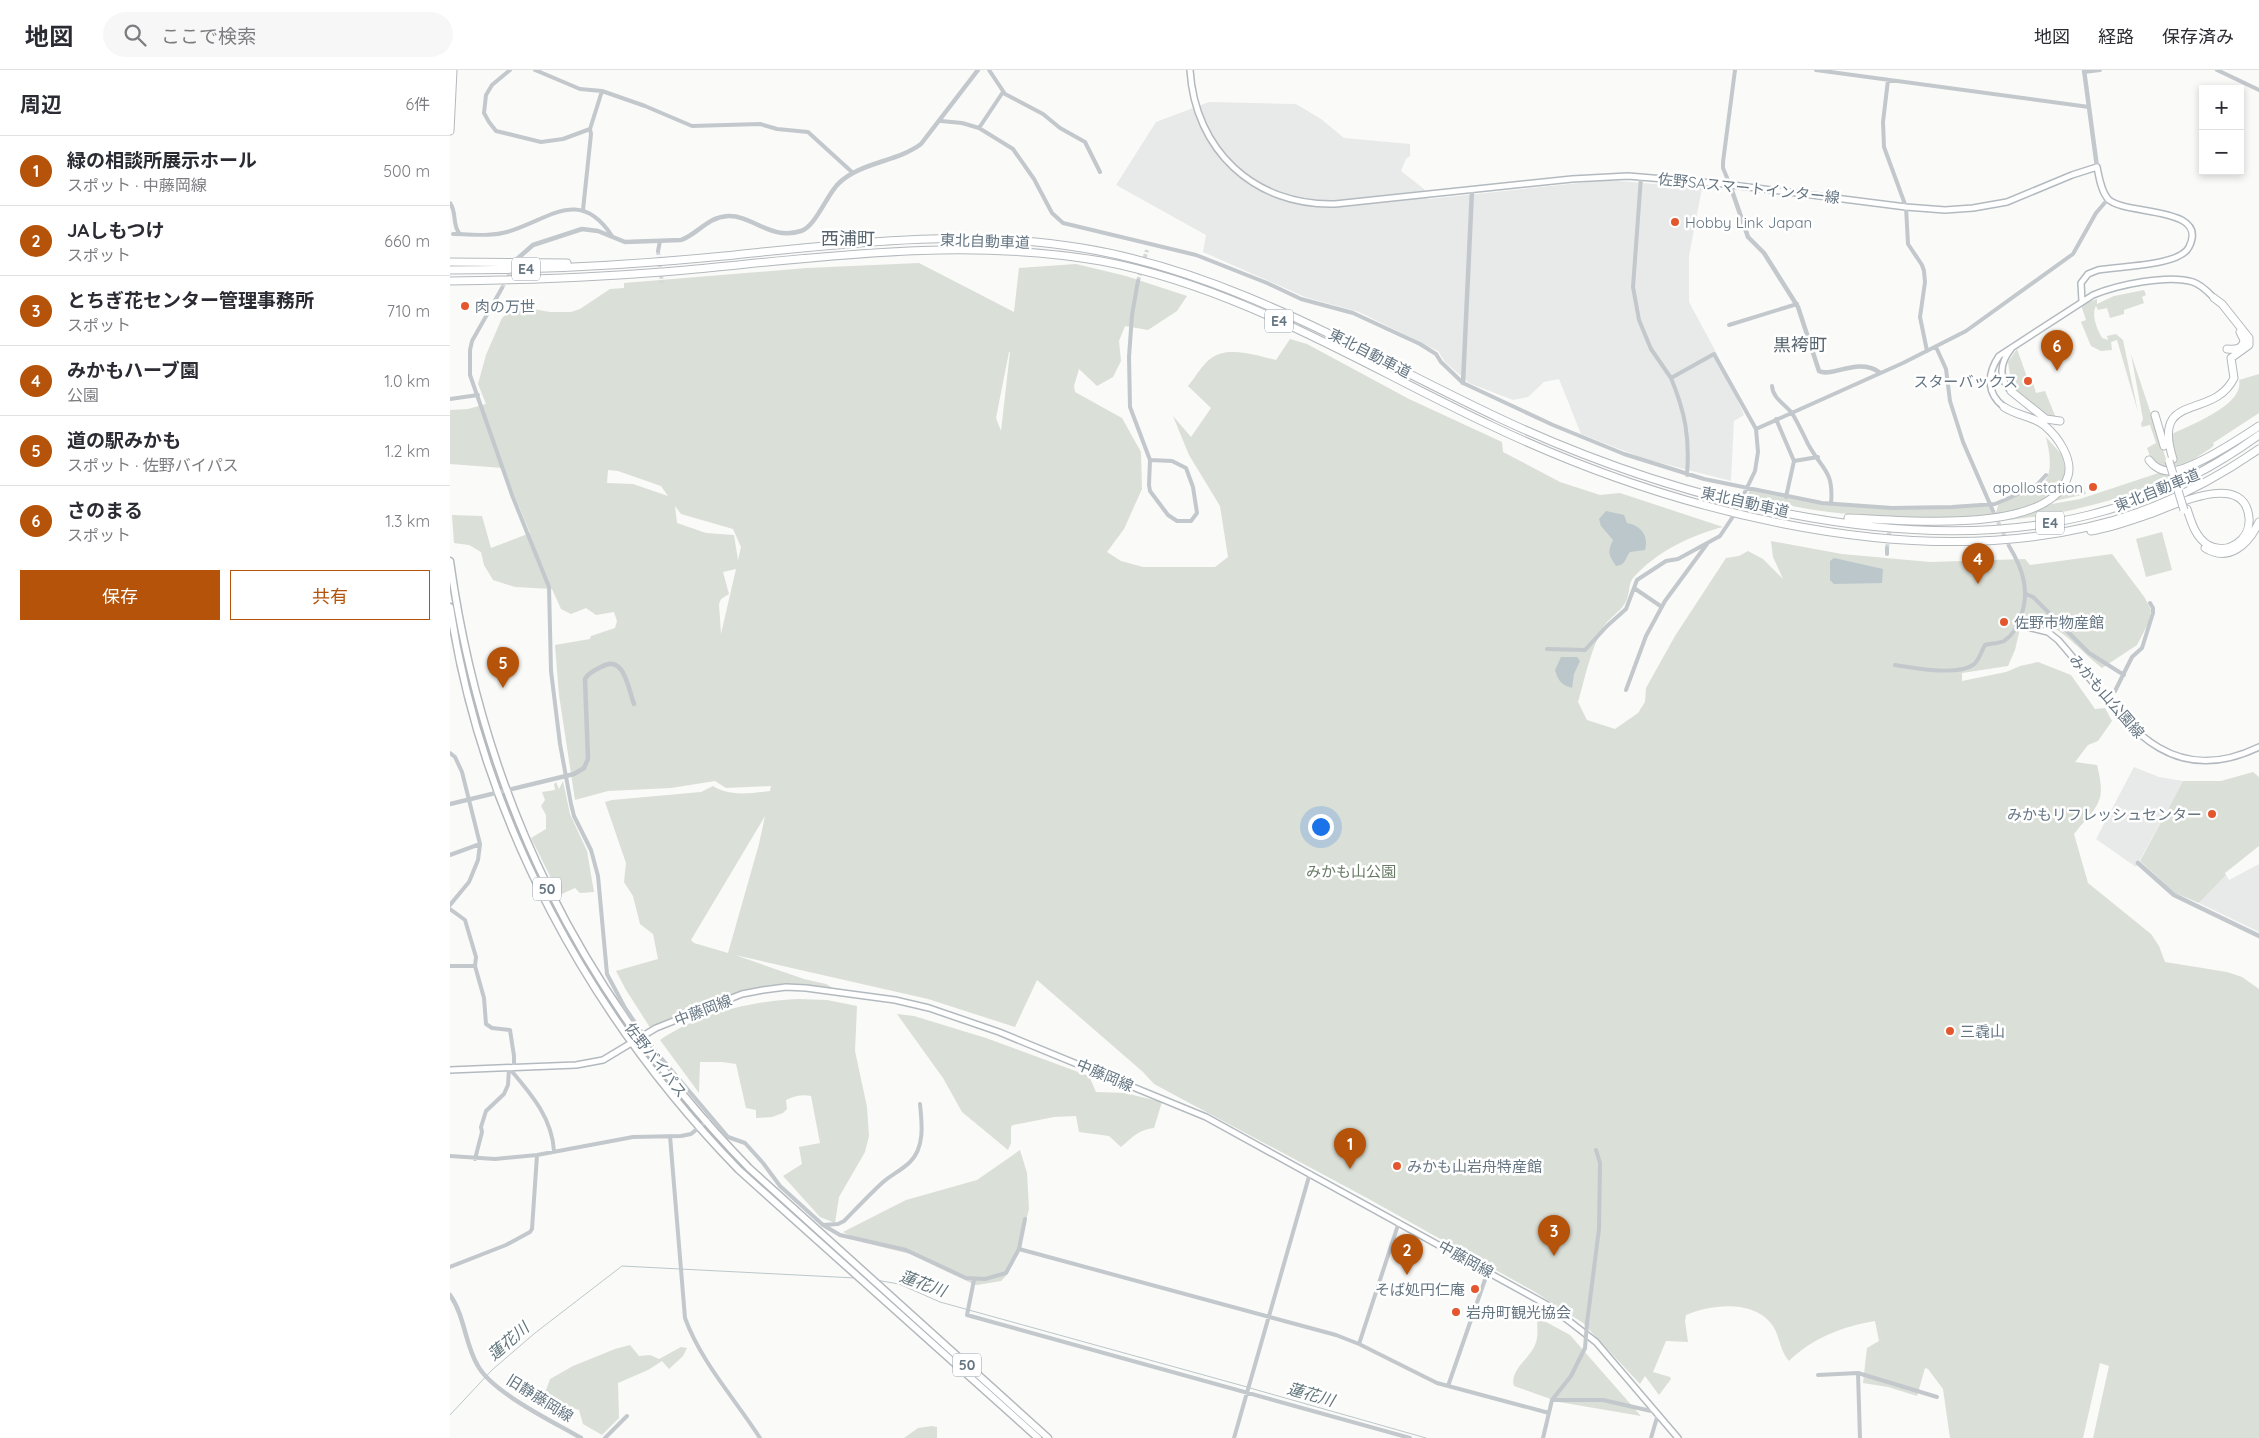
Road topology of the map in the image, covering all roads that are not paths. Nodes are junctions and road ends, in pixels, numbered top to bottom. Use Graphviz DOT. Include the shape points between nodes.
graph roads {
  1 [pos="453,70"];
  2 [pos="510,70"];
  3 [pos="535,70"];
  4 [pos="978,70"];
  5 [pos="989,70"];
  6 [pos="1190,70"];
  7 [pos="1735,70"];
  8 [pos="1816,70"];
  9 [pos="2100,70"];
  10 [pos="2217,70"];
  11 [pos="2084,71"];
  12 [pos="1888,80"];
  13 [pos="2259,90"];
  14 [pos="602,91"];
  15 [pos="1003,92"];
  16 [pos="2088,107"];
  17 [pos="941,121"];
  18 [pos="979,128"];
  19 [pos="590,129"];
  20 [pos="450,132"];
  21 [pos="2097,167"];
  22 [pos="1100,172"];
  23 [pos="854,173"];
  24 [pos="1641,176"];
  25 [pos="1730,185"];
  26 [pos="1472,190"];
  27 [pos="2108,200"];
  28 [pos="450,203"];
  29 [pos="1906,206"];
  30 [pos="584,210"];
  31 [pos="454,234"];
  32 [pos="460,234"];
  33 [pos="612,236"];
  34 [pos="660,241"];
  35 [pos="1149,244"];
  36 [pos="1146,250"];
  37 [pos="658,251"];
  38 [pos="518,259"];
  39 [pos="450,262"];
  40 [pos="602,266"];
  41 [pos="450,270"];
  42 [pos="450,281"];
  43 [pos="1138,281"];
  44 [pos="502,288"];
  45 [pos="2214,298"];
  46 [pos="2082,301"];
  47 [pos="1797,304"];
  48 [pos="1728,325"];
  49 [pos="2013,346"];
  50 [pos="1936,347"];
  51 [pos="2228,349"];
  52 [pos="1927,351"];
  53 [pos="1879,372"];
  54 [pos="1671,378"];
  55 [pos="1463,383"];
  56 [pos="1772,386"];
  57 [pos="2011,392"];
  58 [pos="478,395"];
  59 [pos="450,400"];
  60 [pos="2004,407"];
  61 [pos="1792,413"];
  62 [pos="2155,415"];
  63 [pos="1776,420"];
  64 [pos="2060,421"];
  65 [pos="2259,426"];
  66 [pos="1756,429"];
  67 [pos="2259,435"];
  68 [pos="2259,449"];
  69 [pos="1818,457"];
  70 [pos="1150,460"];
  71 [pos="2149,460"];
  72 [pos="2171,460"];
  73 [pos="1794,461"];
  74 [pos="1687,475"];
  75 [pos="2046,475"];
  76 [pos="1747,489"];
  77 [pos="1743,496"];
  78 [pos="1786,496"];
  79 [pos="1831,504"];
  80 [pos="1990,504"];
  81 [pos="1892,508"];
  82 [pos="2186,509"];
  83 [pos="1993,511"];
  84 [pos="1891,517"];
  85 [pos="1732,518"];
  86 [pos="1823,519"];
  87 [pos="2259,522"];
  88 [pos="2076,530"];
  89 [pos="1707,544"];
  90 [pos="2009,546"];
  91 [pos="1887,548"];
  92 [pos="1887,554"];
  93 [pos="450,561"];
  94 [pos="1634,588"];
  95 [pos="2026,594"];
  96 [pos="2150,603"];
  97 [pos="450,607"];
  98 [pos="1662,607"];
  99 [pos="2018,625"];
  100 [pos="1547,649"];
  101 [pos="1895,665"];
  102 [pos="2124,675"];
  103 [pos="1626,690"];
  104 [pos="2115,691"];
  105 [pos="634,704"];
  106 [pos="2259,747"];
  107 [pos="450,753"];
  108 [pos="566,776"];
  109 [pos="506,791"];
  110 [pos="497,793"];
  111 [pos="468,800"];
  112 [pos="450,804"];
  113 [pos="480,844"];
  114 [pos="450,855"];
  115 [pos="2138,863"];
  116 [pos="450,905"];
  117 [pos="450,909"];
  118 [pos="2259,936"];
  119 [pos="450,966"];
  120 [pos="475,966"];
  121 [pos="636,1024"];
  122 [pos="637,1038"];
  123 [pos="630,1042"];
  124 [pos="656,1052"];
  125 [pos="511,1068"];
  126 [pos="450,1070"];
  127 [pos="920,1104"];
  128 [pos="708,1120"];
  129 [pos="698,1128"];
  130 [pos="670,1136"];
  131 [pos="1596,1150"];
  132 [pos="554,1151"];
  133 [pos="537,1155"];
  134 [pos="450,1156"];
  135 [pos="476,1159"];
  136 [pos="1310,1173"];
  137 [pos="1025,1219"];
  138 [pos="1399,1222"];
  139 [pos="823,1225"];
  140 [pos="1019,1249"];
  141 [pos="450,1268"];
  142 [pos="1488,1271"];
  143 [pos="974,1280"];
  144 [pos="450,1295"];
  145 [pos="1269,1317"];
  146 [pos="1359,1344"];
  147 [pos="1858,1373"];
  148 [pos="1818,1375"];
  149 [pos="1448,1386"];
  150 [pos="1248,1392"];
  151 [pos="1938,1397"];
  152 [pos="1552,1400"];
  153 [pos="1654,1409"];
  154 [pos="1550,1413"];
  155 [pos="1658,1414"];
  156 [pos="627,1416"];
  157 [pos="581,1438"];
  158 [pos="604,1438"];
  159 [pos="760,1438"];
  160 [pos="1038,1438"];
  161 [pos="1048,1438"];
  162 [pos="1234,1438"];
  163 [pos="1410,1438"];
  164 [pos="1543,1438"];
  165 [pos="1651,1438"];
  166 [pos="1678,1438"];
  167 [pos="1860,1438"];
  1 -- 20 [label="highway"];
  2 -- 19 [label="street" via="492,85 486,95 484,113 496,131 541,142 563,139"];
  3 -- 14 [label="street" via="580,89"];
  4 -- 17 [label="street"];
  5 -- 15 [label="street"];
  6 -- 26 [label="main road, 佐野SAスマートインター線" via="1196,107 1207,134 1227,161 1262,188 1293,200 1324,204"];
  7 -- 25 [label="street" via="1723,162"];
  8 -- 12 [label="street"];
  9 -- 11 [label="street"];
  10 -- 13 [label="street"];
  11 -- 16 [label="street"];
  12 -- 16 [label="street"];
  12 -- 29 [label="street" via="1884,147"];
  14 -- 19 [label="street"];
  14 -- 23 [label="street" via="692,126 760,124 808,132"];
  15 -- 18 [label="street"];
  15 -- 22 [label="street" via="1085,142"];
  16 -- 21 [label="street"];
  17 -- 18 [label="street"];
  17 -- 23 [label="street" via="911,151"];
  18 -- 35 [label="street" via="1013,149 1052,213 1063,223"];
  19 -- 30 [label="street"];
  21 -- 27 [label="main road"];
  21 -- 29 [label="main road, 佐野SAスマートインター線" via="1994,205 1945,210"];
  23 -- 34 [label="street" via="840,183 802,230 774,231 726,216 706,222 690,237"];
  24 -- 25 [label="main road, 佐野SAスマートインター線"];
  24 -- 26 [label="main road, 佐野SAスマートインター線" via="1604,176"];
  24 -- 54 [label="street" via="1633,287 1639,320 1651,349"];
  25 -- 29 [label="main road, 佐野SAスマートインター線"];
  25 -- 47 [label="street" via="1748,237 1764,253"];
  26 -- 55 [label="street"];
  27 -- 46 [label="main road" via="2122,207 2181,219 2190,230 2191,241 2186,251 2176,258 2088,274 2081,284"];
  27 -- 50 [label="street" via="2096,213 2073,254 1966,331"];
  28 -- 32 [label="street"];
  29 -- 52 [label="street" via="1908,244 1922,265 1925,276 1920,316"];
  30 -- 32 [label="street" via="575,208 552,213 501,233"];
  30 -- 33 [label="street" via="598,219"];
  31 -- 32 [label="street"];
  33 -- 34 [label="street" via="625,242"];
  33 -- 38 [label="street" via="591,229 575,231 533,245"];
  34 -- 37 [label="street"];
  35 -- 36 [label="street"];
  35 -- 55 [label="street" via="1196,255 1301,299 1354,313 1436,354"];
  39 -- 40 [label="highway"];
  40 -- 41 [label="highway, 東北自動車道 / E4"];
  40 -- 86 [label="highway, 東北自動車道 / E4" via="936,239 1024,241 1111,253 1172,268 1263,302 1496,416 1587,455 1702,492"];
  42 -- 88 [label="highway, 東北自動車道 / E4" via="620,275 928,250 1014,251 1083,258 1170,279 1242,304 1516,437 1614,476 1691,500 1822,530 1907,540 1990,540"];
  43 -- 70 [label="street" via="1132,315 1129,399"];
  44 -- 58 [label="street" via="470,350 470,375"];
  45 -- 46 [label="main road" via="2192,281 2163,280 2109,289"];
  45 -- 51 [label="highway" via="2243,337 2244,343 2240,348"];
  45 -- 72 [label="highway" via="2249,338 2249,345 2231,358 2234,378 2225,391 2209,401 2182,410 2173,418 2167,433"];
  46 -- 49 [label="main road"];
  47 -- 48 [label="street"];
  47 -- 53 [label="street" via="1822,373 1857,366"];
  49 -- 57 [label="main road" via="2001,365 2004,381"];
  49 -- 60 [label="main road" via="1999,356 1990,376 1991,390"];
  50 -- 52 [label="street"];
  50 -- 80 [label="street" via="1946,369 1950,401 1963,442"];
  52 -- 53 [label="street"];
  53 -- 61 [label="street"];
  54 -- 66 [label="street" via="1714,354"];
  54 -- 74 [label="street" via="1688,430"];
  55 -- 74 [label="street" via="1553,425"];
  56 -- 61 [label="street" via="1774,396"];
  57 -- 64 [label="highway" via="2046,419"];
  58 -- 59 [label="street"];
  58 -- 108 [label="street" via="512,495 550,587 551,671"];
  60 -- 86 [label="highway" via="2044,425 2066,454 2067,479 2050,499 2021,513 1980,520"];
  61 -- 63 [label="street"];
  61 -- 69 [label="street"];
  62 -- 72 [label="highway"];
  63 -- 66 [label="street"];
  63 -- 73 [label="street"];
  65 -- 71 [label="highway" via="2180,470 2164,470"];
  66 -- 76 [label="street" via="1758,452 1755,471"];
  67 -- 86 [label="highway, 東北自動車道 / E4" via="2205,470 2172,486 2107,510 2057,522 2004,528 1930,530"];
  68 -- 88 [label="highway, 東北自動車道 / E4" via="2210,480 2162,503"];
  69 -- 73 [label="street"];
  69 -- 79 [label="street" via="1830,478"];
  70 -- 70 [label="street" via="1172,462 1186,468 1197,513 1191,521 1177,521 1163,510 1149,485"];
  72 -- 82 [label="highway, bridge"];
  73 -- 78 [label="street"];
  74 -- 76 [label="street"];
  75 -- 80 [label="street" via="2036,487"];
  76 -- 77 [label="street"];
  76 -- 78 [label="street"];
  78 -- 79 [label="street"];
  79 -- 81 [label="street"];
  80 -- 81 [label="street"];
  80 -- 83 [label="street"];
  81 -- 84 [label="street"];
  82 -- 87 [label="highway" via="2194,537 2213,552 2231,552 2240,548 2249,540"];
  82 -- 88 [label="highway" via="2196,533 2211,546 2236,545 2249,529 2249,514 2244,504 2233,496 2211,493 2093,531"];
  85 -- 89 [label="street" via="1720,536"];
  89 -- 94 [label="street" via="1678,559 1666,561 1637,580"];
  89 -- 98 [label="street"];
  90 -- 95 [label="street" via="2021,570"];
  91 -- 92 [label="street"];
  93 -- 109 [label="highway, 佐野バイパス / 50" via="467,659"];
  94 -- 98 [label="street"];
  94 -- 100 [label="street" via="1626,608 1585,650"];
  95 -- 99 [label="street"];
  95 -- 102 [label="street" via="2033,597 2096,658"];
  96 -- 102 [label="street" via="2153,612 2143,647 2132,657"];
  97 -- 110 [label="highway, 佐野バイパス / 50" via="472,710"];
  98 -- 103 [label="street" via="1646,636"];
  99 -- 101 [label="street" via="2004,640 1985,645 1975,664 1966,668 1935,671"];
  99 -- 106 [label="main road, みかも山公園線" via="2048,632 2058,640 2124,720 2150,743 2183,758 2202,761 2235,757"];
  102 -- 104 [label="street"];
  105 -- 108 [label="street" via="623,672 616,664 607,663 588,674 585,683 588,759 581,770"];
  107 -- 111 [label="street" via="462,772"];
  108 -- 109 [label="street"];
  108 -- 121 [label="street" via="574,816 591,850 598,876 607,974"];
  109 -- 110 [label="street"];
  109 -- 122 [label="highway, 佐野バイパス / 50" via="536,864 568,929"];
  110 -- 111 [label="street"];
  110 -- 123 [label="highway, 佐野バイパス / 50" via="525,859 562,932"];
  111 -- 112 [label="street"];
  111 -- 113 [label="street"];
  113 -- 114 [label="street"];
  113 -- 116 [label="street" via="470,882"];
  115 -- 118 [label="street" via="2174,895"];
  117 -- 120 [label="street" via="465,920 476,957"];
  119 -- 120 [label="street"];
  120 -- 125 [label="street" via="484,998 486,1024 510,1030 514,1056"];
  122 -- 123 [label="main road, 中藤岡線"];
  122 -- 128 [label="highway, 佐野バイパス / 50"];
  122 -- 136 [label="main road, 中藤岡線" via="726,1000 763,990 806,988 895,1000 971,1022 1186,1108"];
  123 -- 125 [label="main road, 中藤岡線" via="597,1061"];
  123 -- 129 [label="highway, 佐野バイパス / 50"];
  124 -- 128 [label="street"];
  125 -- 126 [label="main road, 中藤岡線"];
  125 -- 132 [label="street" via="540,1107 551,1133"];
  125 -- 135 [label="street" via="504,1094 486,1111"];
  127 -- 139 [label="street" via="921,1136 917,1154 844,1221"];
  128 -- 129 [label="street"];
  128 -- 139 [label="street" via="728,1137 745,1143 780,1186"];
  128 -- 161 [label="highway, 佐野バイパス / 50" via="773,1190"];
  129 -- 130 [label="street" via="691,1134"];
  129 -- 160 [label="highway, 佐野バイパス / 50" via="739,1170"];
  130 -- 132 [label="street" via="633,1136"];
  130 -- 159 [label="street" via="682,1305 690,1331"];
  131 -- 152 [label="street, bridge" via="1600,1163 1599,1229 1585,1348 1571,1376"];
  132 -- 133 [label="street"];
  133 -- 135 [label="street"];
  133 -- 141 [label="street" via="530,1232"];
  134 -- 135 [label="street"];
  136 -- 138 [label="main road, 中藤岡線"];
  136 -- 145 [label="street"];
  137 -- 140 [label="street"];
  138 -- 142 [label="main road, 中藤岡線"];
  138 -- 146 [label="street"];
  139 -- 143 [label="street" via="840,1236 906,1250"];
  140 -- 143 [label="street" via="1006,1273"];
  140 -- 145 [label="street"];
  142 -- 149 [label="street"];
  142 -- 153 [label="main road, 中藤岡線" via="1568,1318 1596,1342"];
  143 -- 150 [label="street" via="967,1313"];
  144 -- 157 [label="street, 旧静藤岡線" via="476,1363 484,1374 523,1404"];
  145 -- 146 [label="street"];
  145 -- 150 [label="street"];
  146 -- 149 [label="street"];
  147 -- 148 [label="street"];
  147 -- 151 [label="street"];
  147 -- 167 [label="street"];
  149 -- 154 [label="street"];
  150 -- 162 [label="street"];
  150 -- 163 [label="street"];
  152 -- 153 [label="street" via="1603,1400"];
  152 -- 154 [label="street"];
  153 -- 155 [label="main road, 中藤岡線"];
  154 -- 164 [label="street"];
  155 -- 165 [label="street"];
  155 -- 166 [label="main road, 中藤岡線"];
  156 -- 158 [label="street"];
}
